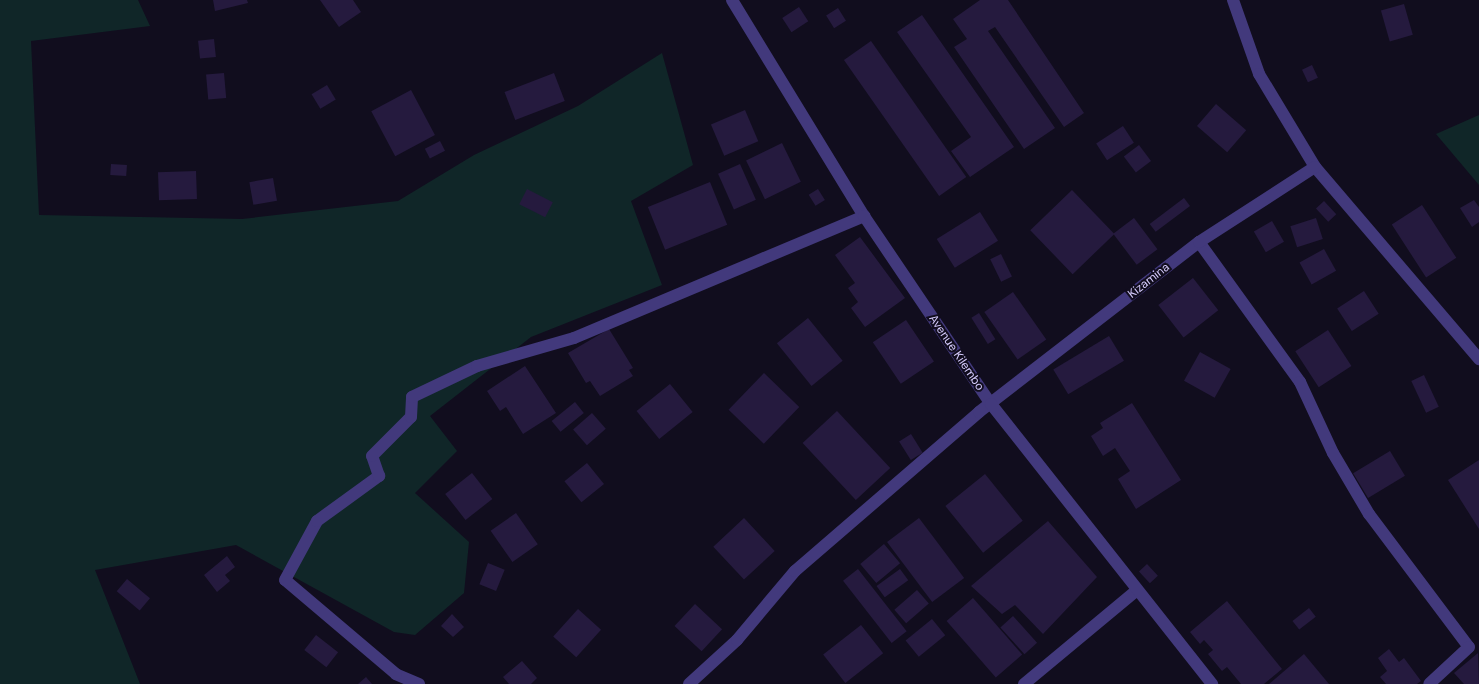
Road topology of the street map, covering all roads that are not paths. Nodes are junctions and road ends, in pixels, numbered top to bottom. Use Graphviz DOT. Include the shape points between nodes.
graph roads {
  1 [pos="732,0"];
  2 [pos="1233,0"];
  3 [pos="1315,167"];
  4 [pos="864,216"];
  5 [pos="1198,242"];
  6 [pos="1479,359"];
  7 [pos="991,404"];
  8 [pos="1136,591"];
  9 [pos="419,684"];
  10 [pos="689,684"];
  11 [pos="1024,684"];
  12 [pos="1212,684"];
  13 [pos="1429,684"];
  1 -- 4 [label="street, Avenue Kilembo"];
  2 -- 3 [label="street" via="1259,74"];
  3 -- 5 [label="street, Kizamina"];
  3 -- 6 [label="street"];
  4 -- 7 [label="street, Avenue Kilembo"];
  4 -- 9 [label="street" via="574,338 477,366 412,397 411,417 372,456 379,476 317,521 285,580 396,674"];
  5 -- 7 [label="street, Kizamina"];
  5 -- 13 [label="street" via="1300,382 1333,453 1369,514 1469,647"];
  7 -- 8 [label="street, Avenue Kilembo"];
  7 -- 10 [label="street, Kizamina" via="795,571 737,640"];
  8 -- 11 [label="street"];
  8 -- 12 [label="street, Avenue Kilembo"];
}
